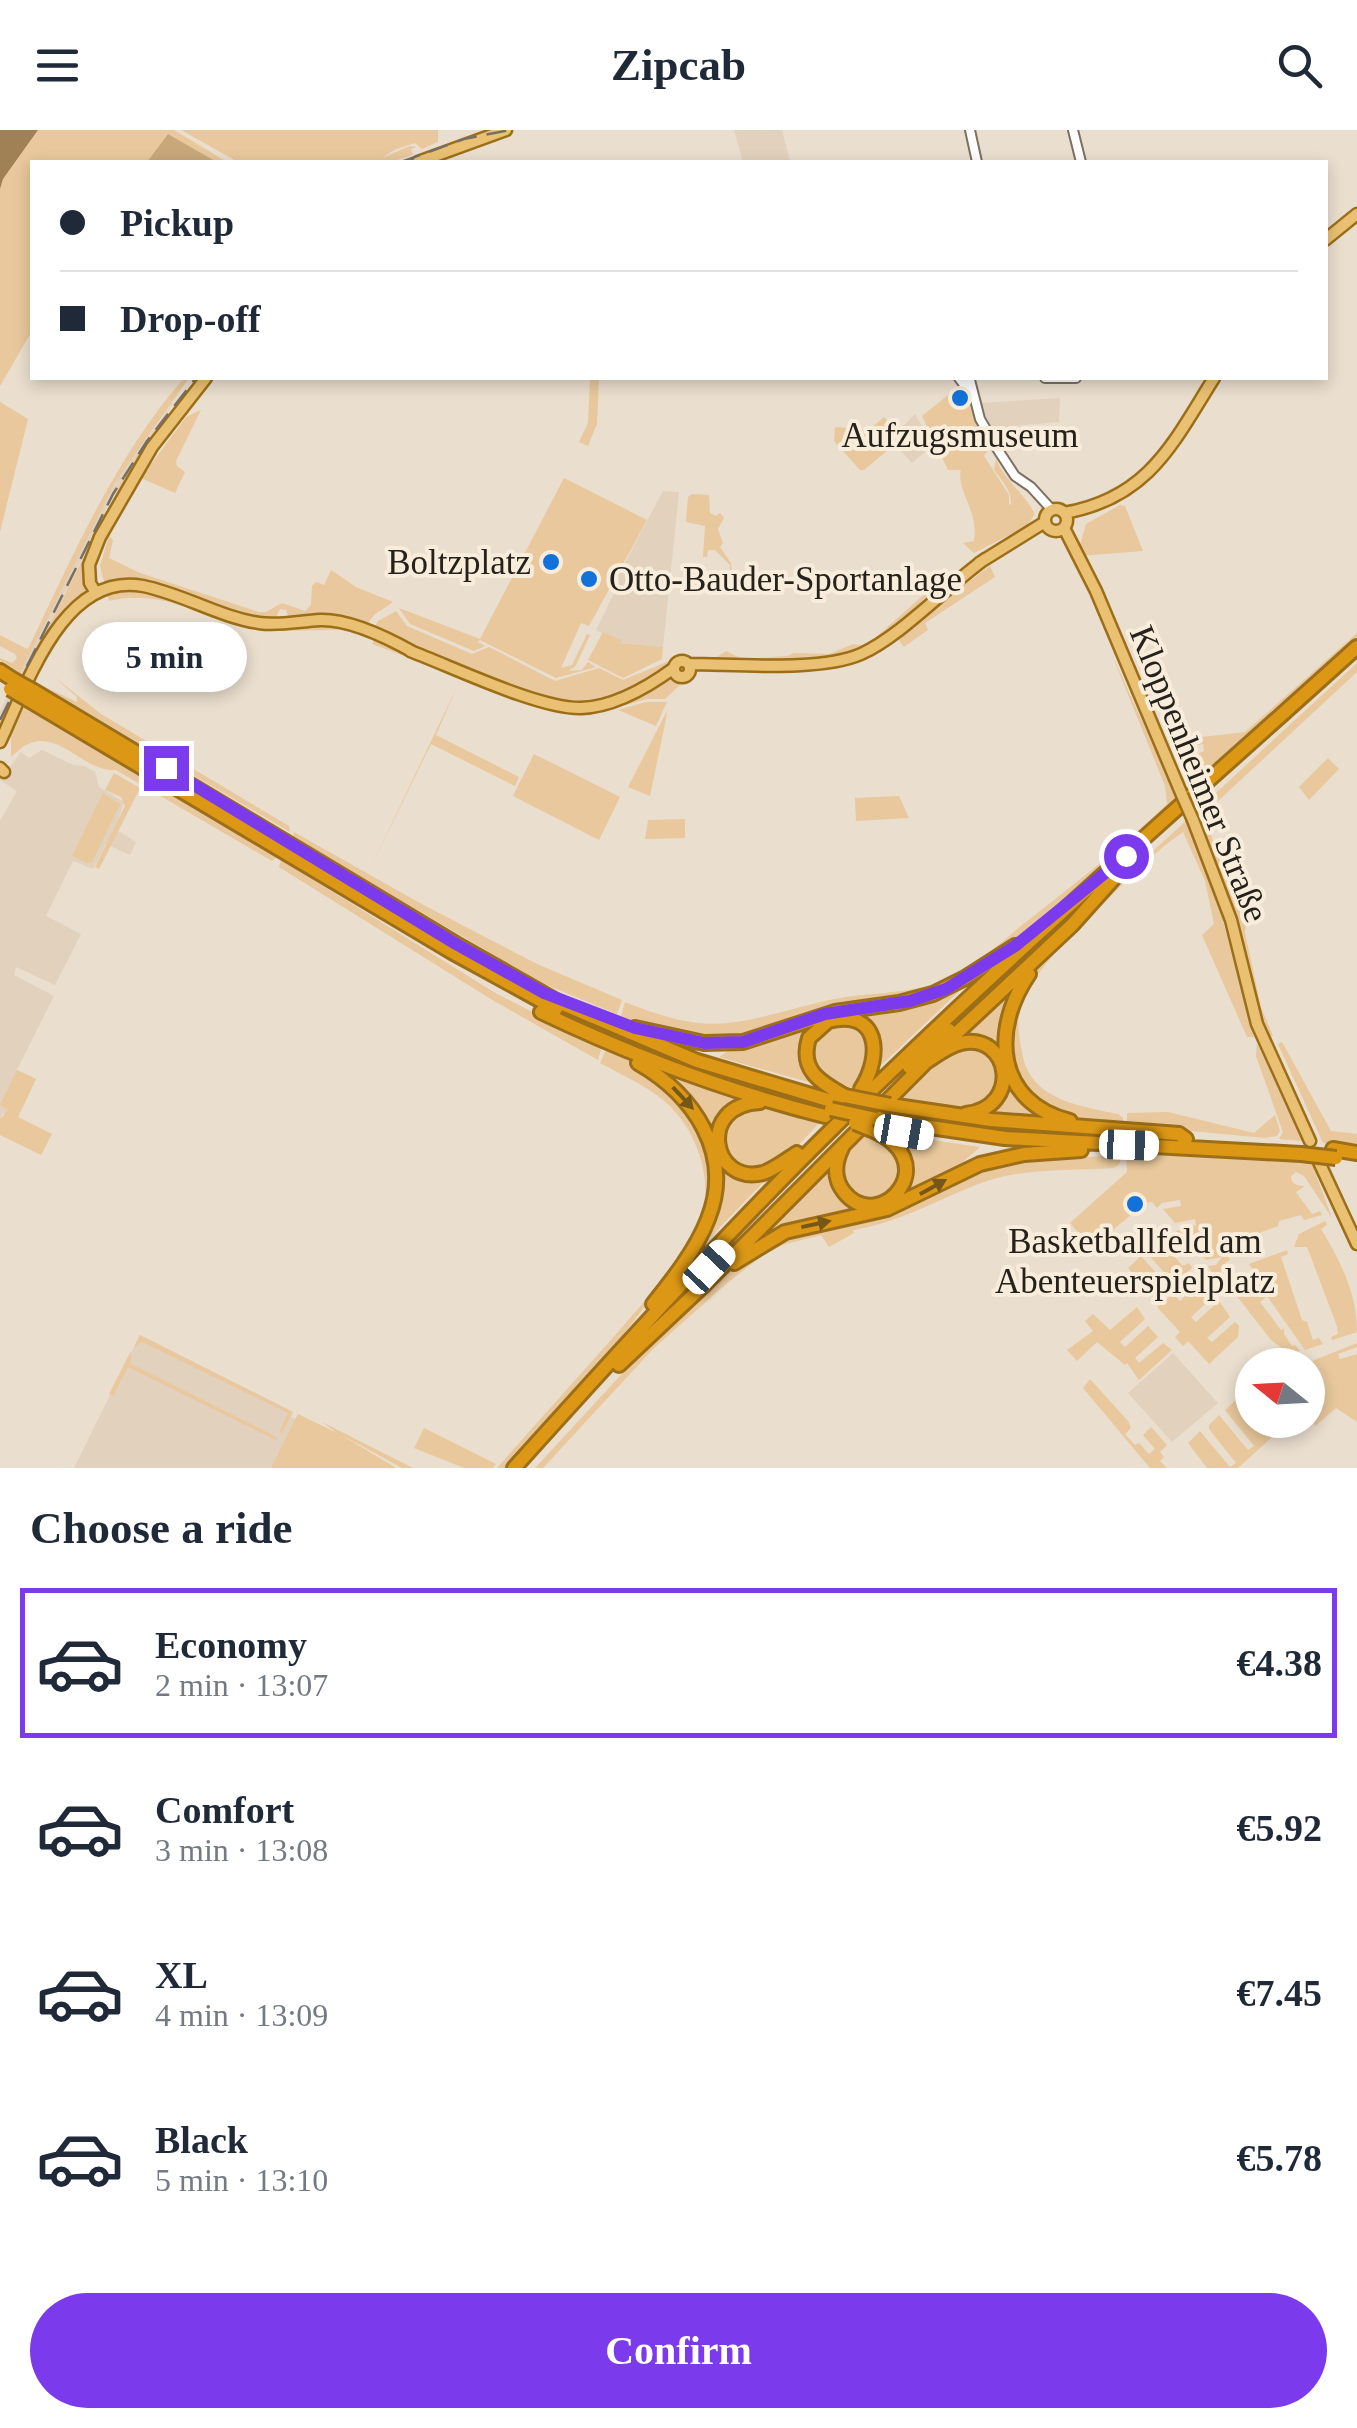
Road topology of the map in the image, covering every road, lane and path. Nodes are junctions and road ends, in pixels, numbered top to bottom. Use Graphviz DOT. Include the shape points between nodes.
graph roads {
  1 [pos="506,130"];
  2 [pos="970,130"];
  3 [pos="1073,130"];
  4 [pos="424,160"];
  5 [pos="977,160"];
  6 [pos="1080,160"];
  7 [pos="1357,216"];
  8 [pos="1328,240"];
  9 [pos="204,380"];
  10 [pos="966,380"];
  11 [pos="1213,380"];
  12 [pos="1056,521"];
  13 [pos="95,589"];
  14 [pos="1357,647"];
  15 [pos="1357,657"];
  16 [pos="0,672"];
  17 [pos="8,684"];
  18 [pos="30,695"];
  19 [pos="2,735"];
  20 [pos="1115,877"];
  21 [pos="1098,882"];
  22 [pos="1015,946"];
  23 [pos="1041,956"];
  24 [pos="635,1028"];
  25 [pos="612,1033"];
  26 [pos="926,1062"];
  27 [pos="861,1089"];
  28 [pos="778,1104"];
  29 [pos="835,1106"];
  30 [pos="950,1115"];
  31 [pos="873,1119"];
  32 [pos="1102,1127"];
  33 [pos="848,1137"];
  34 [pos="1124,1140"];
  35 [pos="1303,1147"];
  36 [pos="1082,1150"];
  37 [pos="797,1153"];
  38 [pos="1357,1153"];
  39 [pos="1334,1154"];
  40 [pos="1357,1161"];
  41 [pos="1319,1162"];
  42 [pos="1357,1244"];
  43 [pos="704,1284"];
  44 [pos="659,1296"];
  45 [pos="612,1366"];
  46 [pos="514,1468"];
  47 [pos="525,1468"];
  1 -- 4 [label="main road"];
  2 -- 5 [label="street"];
  3 -- 6 [label="street"];
  7 -- 8 [label="main road"];
  9 -- 13 [label="main road" via="134,474 89,565"];
  10 -- 12 [label="street, Kloppenheimer Straße" via="980,419 1015,476"];
  11 -- 12 [label="main road" via="1155,468 1134,486"];
  12 -- 13 [label="main road" via="940,587 882,642 855,656 690,668 685,677 676,672 602,705 564,707 344,623 258,622 158,591"];
  12 -- 35 [label="main road, Kloppenheimer Straße, bridge" via="1088,575 1193,820 1232,920 1258,1024"];
  13 -- 19 [label="main road" via="53,634"];
  14 -- 21 [label="highway"];
  15 -- 20 [label="highway"];
  16 -- 17 [label="highway"];
  17 -- 18 [label="highway, bridge"];
  18 -- 25 [label="highway"];
  18 -- 25 [label="highway" via="500,980"];
  20 -- 23 [label="highway"];
  20 -- 45 [label="highway" via="835,1138"];
  21 -- 22 [label="highway"];
  21 -- 45 [label="highway" via="837,1124"];
  22 -- 24 [label="highway" via="933,994 825,1014 743,1042 704,1043"];
  22 -- 27 [label="highway"];
  23 -- 26 [label="highway"];
  23 -- 32 [label="highway" via="1008,1012 1009,1066 1025,1094 1048,1113"];
  24 -- 25 [label="highway"];
  24 -- 29 [label="highway"];
  25 -- 28 [label="highway" via="702,1080"];
  25 -- 29 [label="highway"];
  25 -- 44 [label="highway, one-way" via="681,1094 712,1150 716,1183 710,1215"];
  26 -- 30 [label="highway" via="971,1042 1000,1061 1004,1083 993,1103 976,1113"];
  26 -- 33 [label="highway"];
  27 -- 29 [label="highway" via="875,1063 873,1039 853,1021 828,1021 809,1038 806,1061"];
  27 -- 37 [label="highway"];
  28 -- 29 [label="highway"];
  28 -- 37 [label="highway" via="748,1103 729,1112 719,1128 719,1150 734,1169 756,1174"];
  29 -- 31 [label="highway"];
  29 -- 31 [label="highway, bridge"];
  30 -- 31 [label="highway"];
  30 -- 32 [label="highway"];
  31 -- 33 [label="highway" via="906,1162 902,1187 886,1202 858,1202 840,1186 837,1161"];
  31 -- 34 [label="highway"];
  31 -- 36 [label="highway" via="979,1143"];
  32 -- 34 [label="highway"];
  33 -- 43 [label="highway"];
  34 -- 35 [label="highway"];
  34 -- 35 [label="highway" via="1180,1134"];
  34 -- 36 [label="highway"];
  35 -- 39 [label="highway"];
  43 -- 36 [label="highway, one-way" via="785,1232 886,1209 980,1164"];
  37 -- 44 [label="highway"];
  38 -- 39 [label="highway"];
  39 -- 40 [label="highway"];
  41 -- 42 [label="main road"];
  43 -- 45 [label="highway"];
  44 -- 45 [label="highway"];
  45 -- 46 [label="highway"];
  45 -- 47 [label="highway"];
}
